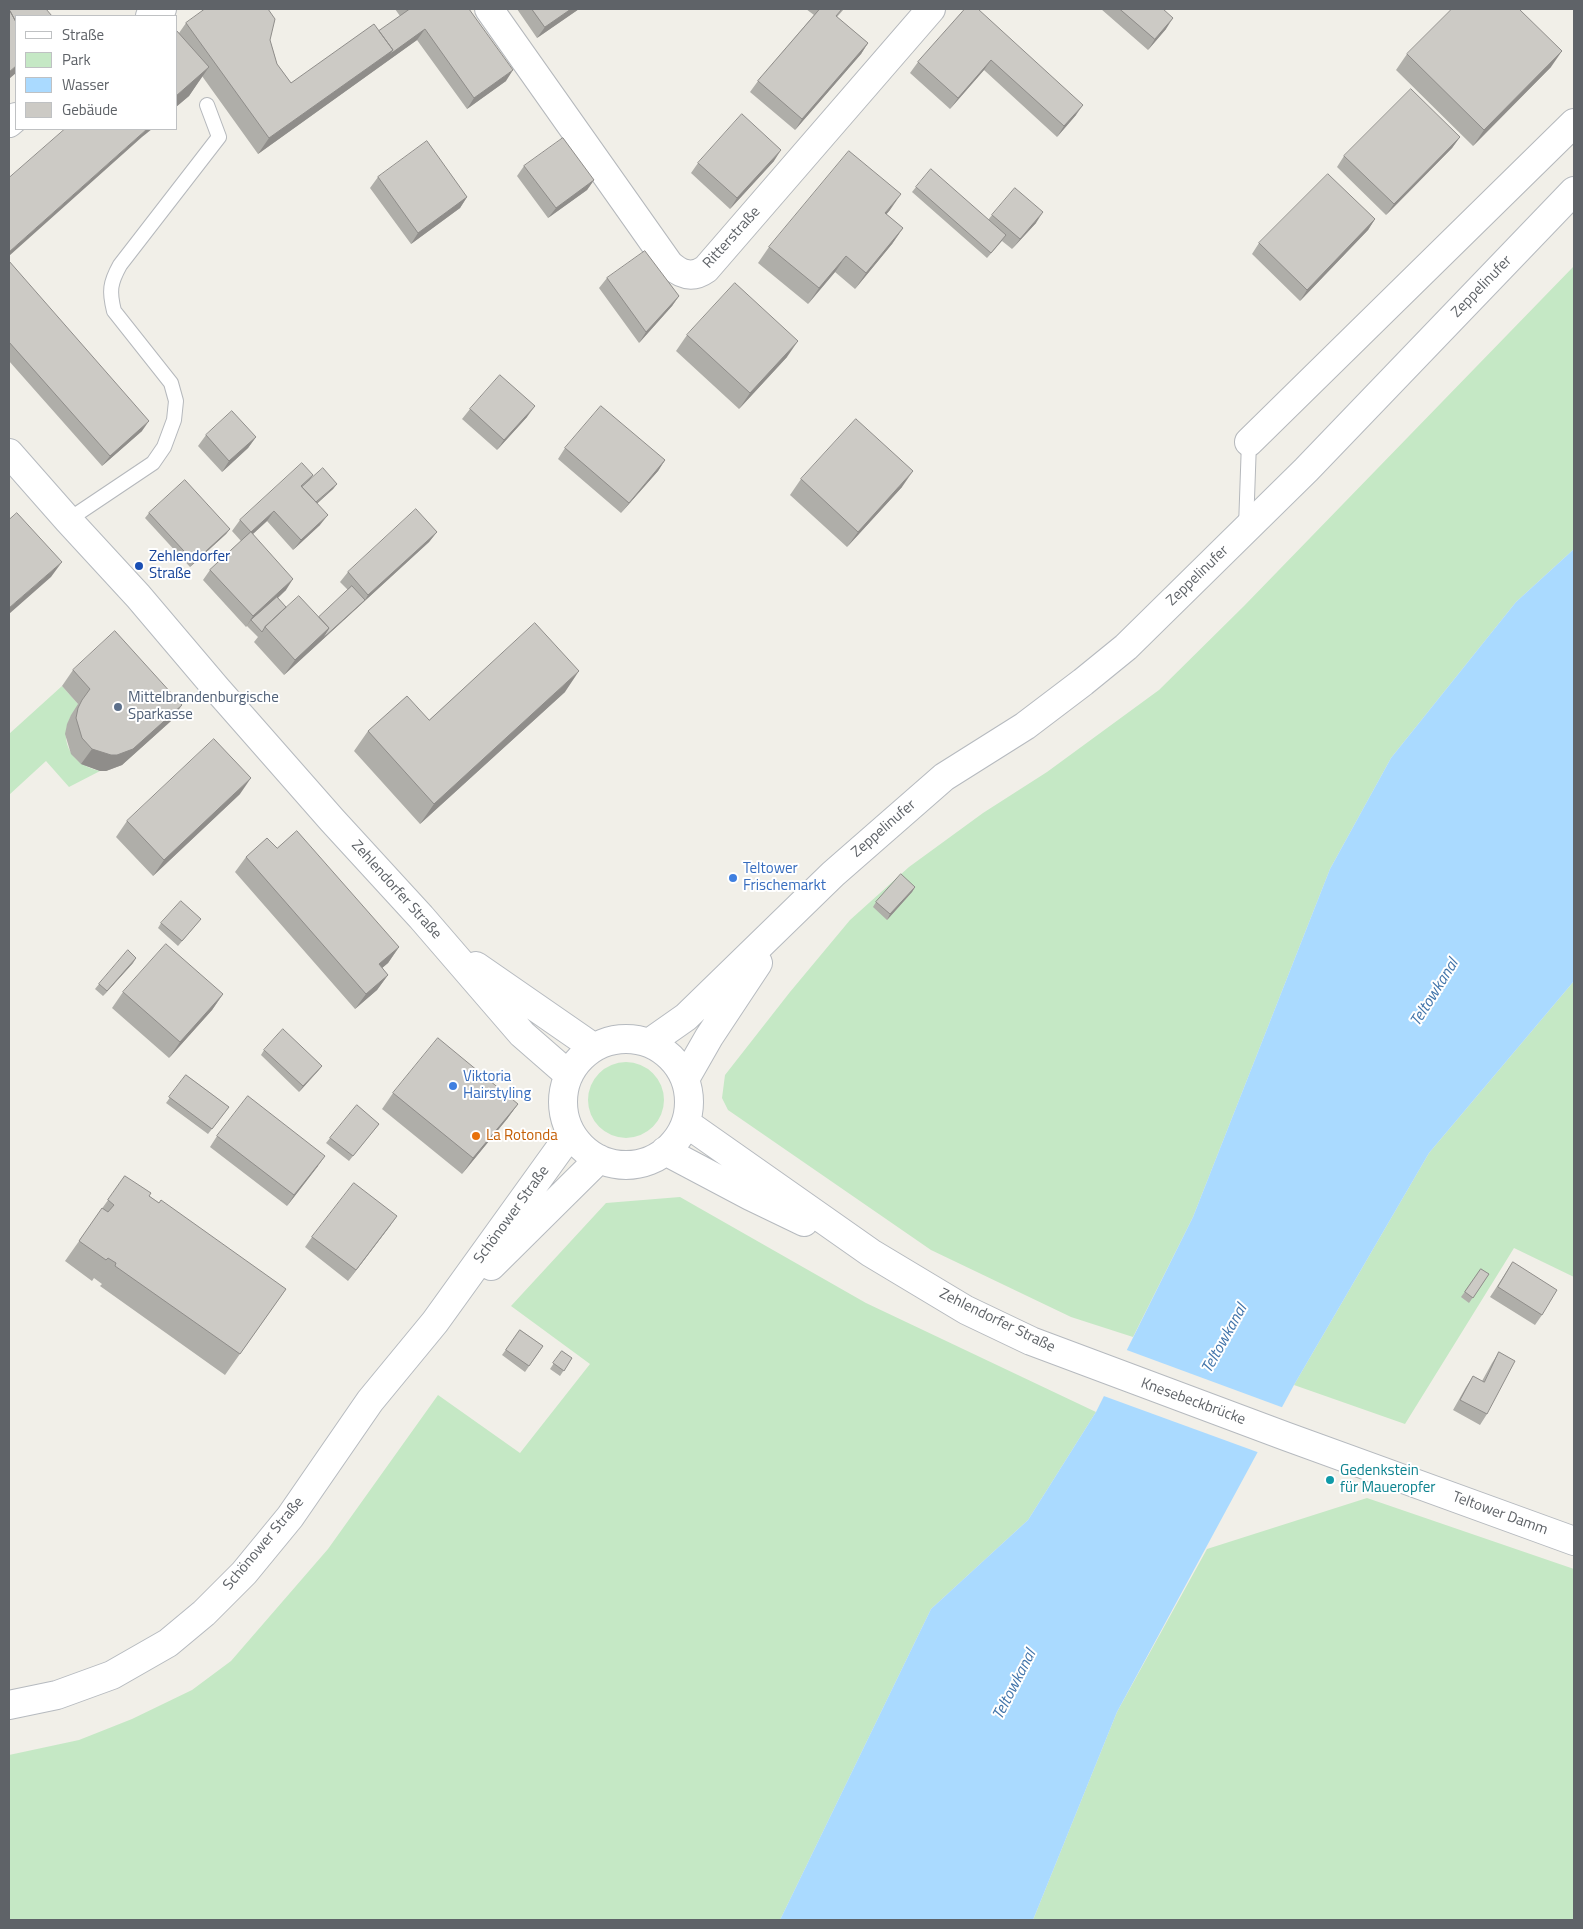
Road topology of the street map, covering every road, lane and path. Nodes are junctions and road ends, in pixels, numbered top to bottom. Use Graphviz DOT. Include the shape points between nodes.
graph roads {
  1 [pos="489,9"];
  2 [pos="932,9"];
  3 [pos="207,106"];
  4 [pos="1574,123"];
  5 [pos="1574,191"];
  6 [pos="1249,442"];
  7 [pos="9,452"];
  8 [pos="68,520"];
  9 [pos="1246,530"];
  10 [pos="787,920"];
  11 [pos="445,945"];
  12 [pos="649,1043"];
  13 [pos="594,1048"];
  14 [pos="569,1075"];
  15 [pos="685,1079"];
  16 [pos="686,1123"];
  17 [pos="571,1134"];
  18 [pos="665,1151"];
  19 [pos="599,1159"];
  20 [pos="871,1253"];
  21 [pos="435,1322"];
  22 [pos="1101,1368"];
  23 [pos="1285,1436"];
  24 [pos="1574,1541"];
  25 [pos="9,1705"];
  1 -- 2 [label="main road, Ritterstraße" via="669,264 678,272 690,275 706,269"];
  3 -- 8 [label="lane" via="219,137 120,265 112,280 110,296 114,311 171,383 176,401 174,420 164,447 153,463"];
  4 -- 6 [label="main road"];
  5 -- 9 [label="main road, Zeppelinufer"];
  6 -- 9 [label="lane"];
  7 -- 8 [label="main road, Zehlendorfer Straße"];
  8 -- 11 [label="main road, Zehlendorfer Straße"];
  9 -- 10 [label="main road, Zeppelinufer" via="1126,647 1025,726 944,777 833,874"];
  10 -- 12 [label="main road, Zeppelinufer" via="686,1017"];
  10 -- 15 [label="main road, Zeppelinufer"];
  11 -- 13 [label="main road, Zehlendorfer Straße"];
  11 -- 14 [label="main road, Zehlendorfer Straße" via="522,1034"];
  12 -- 13 [label="main road" via="611,1040"];
  12 -- 15 [label="main road" via="664,1051"];
  13 -- 14 [label="main road"];
  14 -- 17 [label="main road" via="564,1094 564,1114"];
  15 -- 16 [label="main road" via="689,1109"];
  16 -- 18 [label="main road"];
  16 -- 20 [label="main road, Zehlendorfer Straße"];
  17 -- 19 [label="main road" via="588,1153"];
  17 -- 21 [label="main road, Schönower Straße"];
  18 -- 19 [label="main road" via="633,1165"];
  18 -- 20 [label="main road, Zehlendorfer Straße" via="750,1196"];
  19 -- 21 [label="main road, Schönower Straße"];
  20 -- 22 [label="main road, Zehlendorfer Straße" via="966,1310"];
  21 -- 25 [label="main road, Schönower Straße" via="370,1401 290,1517 244,1573 204,1613 168,1642 112,1674 57,1695"];
  22 -- 23 [label="main road, Knesebeckbrücke"];
  23 -- 24 [label="main road, Teltower Damm"];
}
